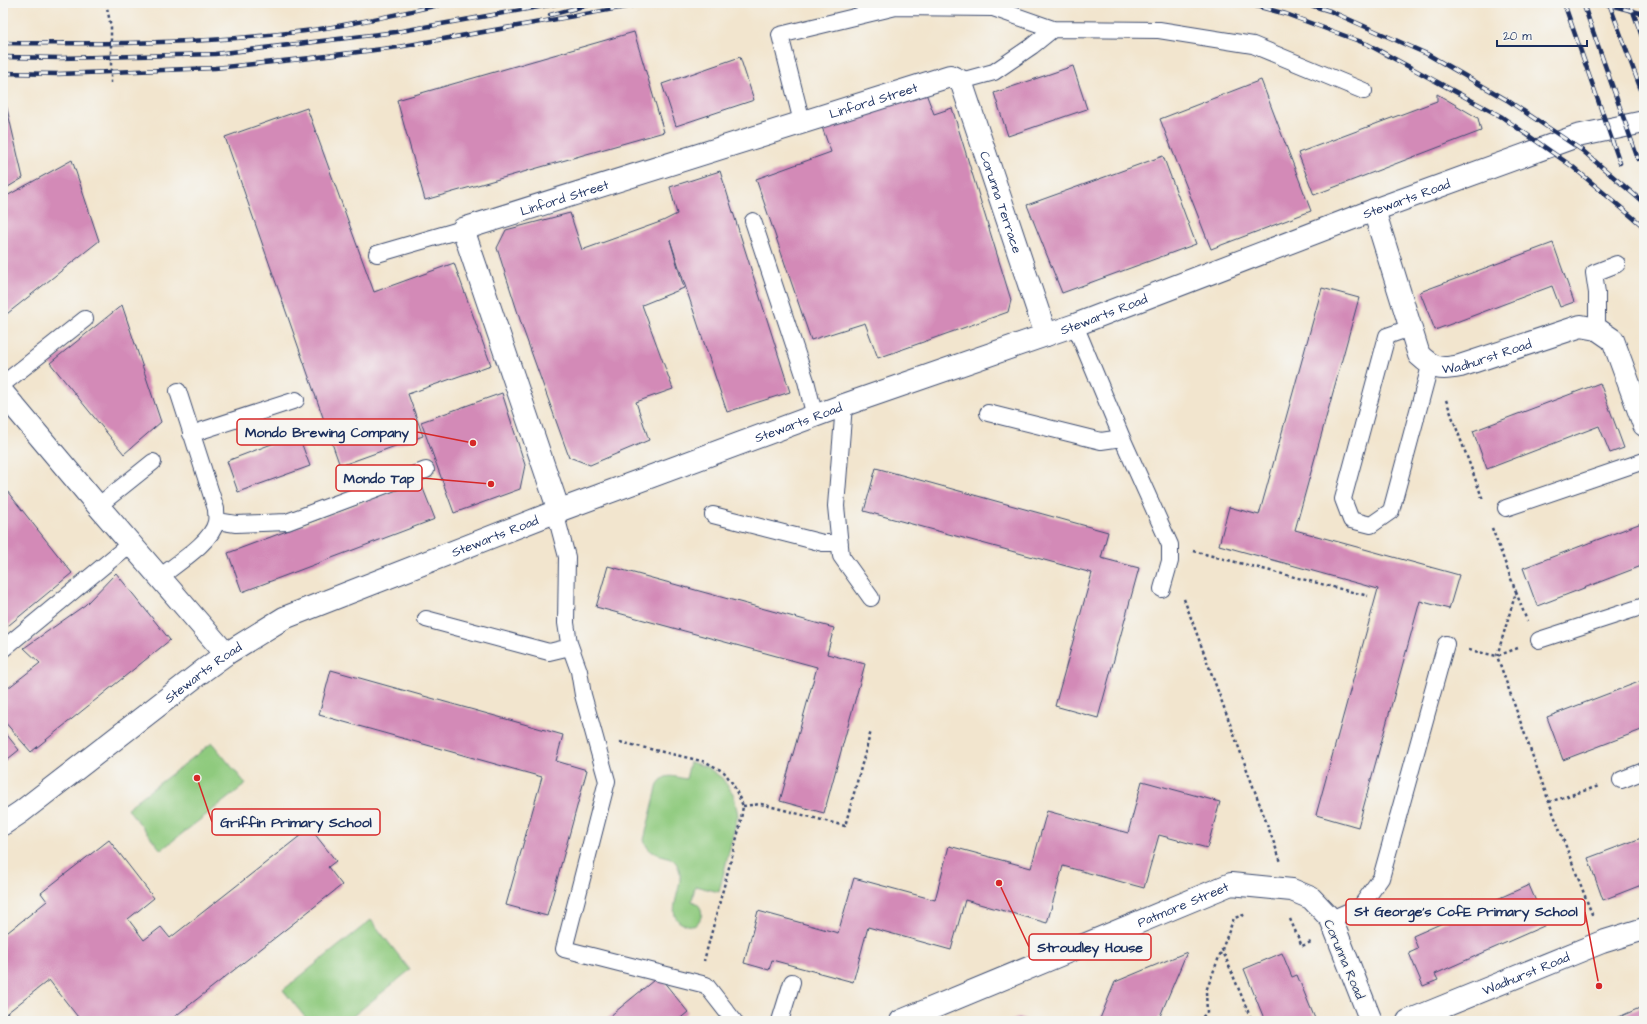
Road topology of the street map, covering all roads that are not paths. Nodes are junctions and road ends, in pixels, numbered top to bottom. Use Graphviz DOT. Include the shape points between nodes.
graph roads {
  1 [pos="1053,29"];
  2 [pos="955,79"];
  3 [pos="1364,91"];
  4 [pos="802,122"];
  5 [pos="1644,122"];
  6 [pos="1374,210"];
  7 [pos="753,221"];
  8 [pos="463,229"];
  9 [pos="377,254"];
  10 [pos="1617,264"];
  11 [pos="85,319"];
  12 [pos="1075,325"];
  13 [pos="1410,328"];
  14 [pos="1598,329"];
  15 [pos="1046,335"];
  16 [pos="1436,367"];
  17 [pos="3,384"];
  18 [pos="178,391"];
  19 [pos="3,393"];
  20 [pos="296,400"];
  21 [pos="844,405"];
  22 [pos="988,413"];
  23 [pos="815,417"];
  24 [pos="1644,425"];
  25 [pos="191,434"];
  26 [pos="1122,438"];
  27 [pos="1644,461"];
  28 [pos="153,462"];
  29 [pos="426,470"];
  30 [pos="98,506"];
  31 [pos="1506,508"];
  32 [pos="557,512"];
  33 [pos="713,515"];
  34 [pos="217,521"];
  35 [pos="840,543"];
  36 [pos="130,544"];
  37 [pos="160,577"];
  38 [pos="1162,589"];
  39 [pos="871,598"];
  40 [pos="1644,606"];
  41 [pos="426,619"];
  42 [pos="1537,641"];
  43 [pos="1446,644"];
  44 [pos="570,648"];
  45 [pos="3,649"];
  46 [pos="226,654"];
  47 [pos="1644,771"];
  48 [pos="1620,780"];
  49 [pos="3,824"];
  50 [pos="1292,890"];
  51 [pos="1334,926"];
  52 [pos="1644,929"];
  53 [pos="792,982"];
  54 [pos="734,1021"];
  55 [pos="780,1021"];
  56 [pos="901,1021"];
  57 [pos="1371,1021"];
  58 [pos="1408,1021"];
  1 -- 2 [label="lane" via="994,72"];
  1 -- 3 [label="lane" via="1159,30 1253,45"];
  1 -- 4 [label="lane" via="993,8 896,7 780,35"];
  2 -- 4 [label="street, Linford Street"];
  2 -- 15 [label="street, Corunna Terrace"];
  4 -- 8 [label="street, Linford Street"];
  5 -- 6 [label="street, Stewarts Road" via="1577,136"];
  6 -- 12 [label="street, Stewarts Road"];
  6 -- 13 [label="street, Wadhurst Road"];
  7 -- 23 [label="lane" via="806,381"];
  8 -- 9 [label="lane"];
  8 -- 32 [label="street"];
  10 -- 14 [label="lane" via="1594,273"];
  11 -- 17 [label="lane"];
  12 -- 15 [label="street, Stewarts Road"];
  12 -- 26 [label="lane"];
  13 -- 16 [label="street, Wadhurst Road" via="1419,355"];
  13 -- 16 [label="lane" via="1387,336 1343,499 1351,520 1371,525 1391,511"];
  14 -- 16 [label="street, Wadhurst Road" via="1581,326 1460,366"];
  14 -- 24 [label="street" via="1613,340"];
  15 -- 21 [label="street, Stewarts Road"];
  18 -- 25 [label="lane"];
  19 -- 30 [label="street"];
  20 -- 25 [label="lane"];
  21 -- 23 [label="street, Stewarts Road"];
  21 -- 35 [label="lane" via="836,506"];
  22 -- 26 [label="lane" via="1101,441"];
  23 -- 32 [label="street, Stewarts Road"];
  25 -- 34 [label="lane" via="216,509"];
  26 -- 38 [label="lane" via="1170,545 1170,561"];
  27 -- 31 [label="lane"];
  28 -- 30 [label="lane"];
  29 -- 34 [label="lane" via="287,522 236,524"];
  30 -- 36 [label="street"];
  32 -- 44 [label="lane" via="567,557 566,623"];
  32 -- 46 [label="street, Stewarts Road" via="284,618"];
  33 -- 35 [label="lane" via="823,543"];
  34 -- 37 [label="lane" via="203,542"];
  35 -- 39 [label="lane" via="841,556"];
  36 -- 37 [label="street"];
  36 -- 45 [label="lane"];
  37 -- 46 [label="street"];
  40 -- 42 [label="lane"];
  41 -- 44 [label="lane" via="549,652"];
  43 -- 51 [label="lane" via="1381,878 1361,906"];
  44 -- 54 [label="lane" via="608,781 564,949 706,985"];
  46 -- 49 [label="street, Stewarts Road"];
  47 -- 48 [label="lane"];
  50 -- 51 [label="street, Corunna Road" via="1311,898"];
  50 -- 56 [label="street, Patmore Street" via="1231,884"];
  51 -- 57 [label="street, Corunna Road"];
  52 -- 58 [label="street, Wadhurst Road" via="1602,942"];
  53 -- 55 [label="lane"];
}
